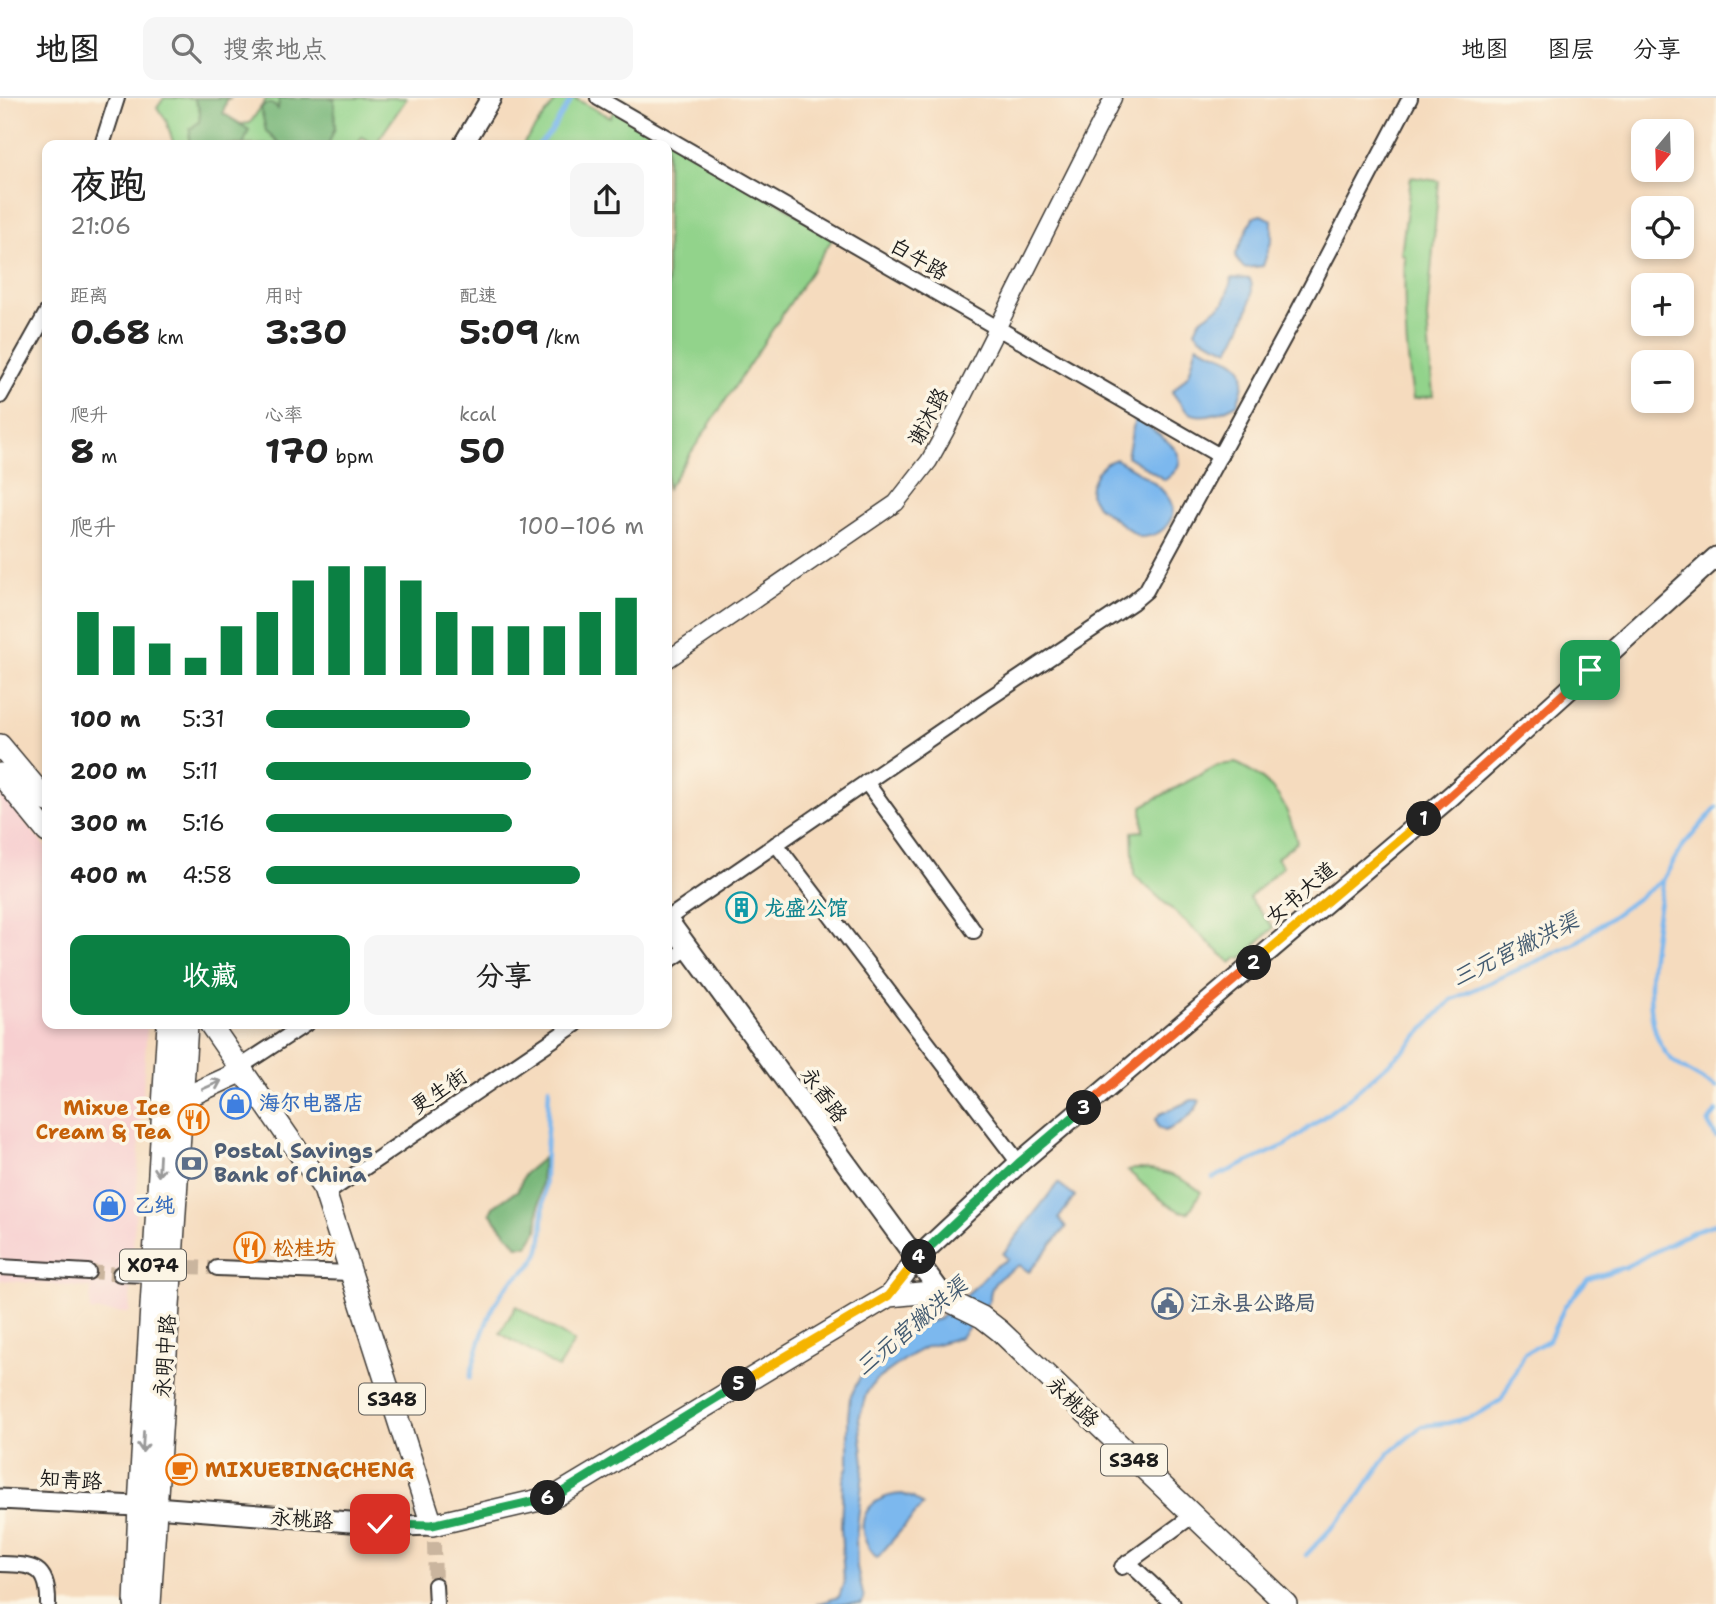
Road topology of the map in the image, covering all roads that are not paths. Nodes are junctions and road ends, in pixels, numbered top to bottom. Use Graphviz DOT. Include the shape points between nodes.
graph roads {
  1 [pos="117,98"];
  2 [pos="491,98"];
  3 [pos="598,98"];
  4 [pos="1113,98"];
  5 [pos="1410,98"];
  6 [pos="104,140"];
  7 [pos="466,140"];
  8 [pos="671,140"];
  9 [pos="672,141"];
  10 [pos="42,321"];
  11 [pos="997,328"];
  12 [pos="0,396"];
  13 [pos="1220,456"];
  14 [pos="1716,557"];
  15 [pos="672,657"];
  16 [pos="0,745"];
  17 [pos="0,775"];
  18 [pos="866,782"];
  19 [pos="42,794"];
  20 [pos="42,826"];
  21 [pos="776,844"];
  22 [pos="672,916"];
  23 [pos="672,926"];
  24 [pos="974,932"];
  25 [pos="688,948"];
  26 [pos="672,959"];
  27 [pos="175,1029"];
  28 [pos="175,1029"];
  29 [pos="214,1029"];
  30 [pos="299,1029"];
  31 [pos="569,1029"];
  32 [pos="241,1069"];
  33 [pos="182,1099"];
  34 [pos="1019,1163"];
  35 [pos="326,1194"];
  36 [pos="916,1259"];
  37 [pos="0,1267"];
  38 [pos="217,1268"];
  39 [pos="170,1269"];
  40 [pos="88,1272"];
  41 [pos="120,1273"];
  42 [pos="350,1273"];
  43 [pos="888,1296"];
  44 [pos="945,1298"];
  45 [pos="0,1499"];
  46 [pos="147,1507"];
  47 [pos="1192,1516"];
  48 [pos="433,1534"];
  49 [pos="0,1564"];
  50 [pos="435,1585"];
  51 [pos="48,1604"];
  52 [pos="135,1604"];
  53 [pos="150,1604"];
  54 [pos="436,1604"];
  55 [pos="1173,1604"];
  56 [pos="1286,1604"];
  1 -- 6 [label="street"];
  2 -- 7 [label="main road"];
  3 -- 8 [label="street, 白牛路"];
  4 -- 11 [label="street, 谢沐路"];
  5 -- 13 [label="street"];
  9 -- 11 [label="street, 白牛路"];
  10 -- 12 [label="street"];
  11 -- 13 [label="street, 白牛路"];
  11 -- 15 [label="street, 谢沐路" via="929,461 896,503"];
  13 -- 18 [label="street" via="1146,591 1133,603"];
  14 -- 34 [label="main road, 女书大道" via="1451,796"];
  16 -- 19 [label="main road"];
  17 -- 20 [label="main road"];
  18 -- 21 [label="street"];
  18 -- 24 [label="street"];
  21 -- 22 [label="street"];
  21 -- 34 [label="street"];
  23 -- 25 [label="main road, 永香路"];
  25 -- 26 [label="street"];
  25 -- 36 [label="main road, 永香路"];
  27 -- 33 [label="main road, 永明中路 / X074"];
  28 -- 39 [label="main road, 永明中路 / X074, one-way"];
  29 -- 32 [label="main road, S348"];
  30 -- 32 [label="street"];
  31 -- 35 [label="street, 更生街"];
  33 -- 32 [label="main road, one-way"];
  32 -- 35 [label="main road, S348"];
  33 -- 39 [label="main road, 永明中路 / X074"];
  34 -- 36 [label="main road, 女书大道"];
  35 -- 42 [label="main road, S348"];
  36 -- 43 [label="main road, 女书大道"];
  36 -- 44 [label="main road, 永香路"];
  37 -- 40 [label="street"];
  38 -- 42 [label="street"];
  39 -- 41 [label="street"];
  39 -- 46 [label="main road, 永明中路 / X074"];
  42 -- 48 [label="main road, S348"];
  43 -- 44 [label="main road, 永桃路" via="931,1292"];
  43 -- 48 [label="main road, 永桃路" via="556,1496"];
  44 -- 47 [label="main road, 永桃路 / S348" via="1000,1331"];
  45 -- 46 [label="main road, 知青路"];
  46 -- 48 [label="main road, 永桃路" via="402,1526"];
  46 -- 52 [label="main road, 永明中路 / X074"];
  46 -- 53 [label="main road, 永明中路 / X074"];
  47 -- 55 [label="street" via="1125,1565"];
  47 -- 56 [label="main road, 永桃路 / S348"];
  49 -- 51 [label="street" via="31,1565 38,1570 47,1582"];
  50 -- 54 [label="street"];
}
